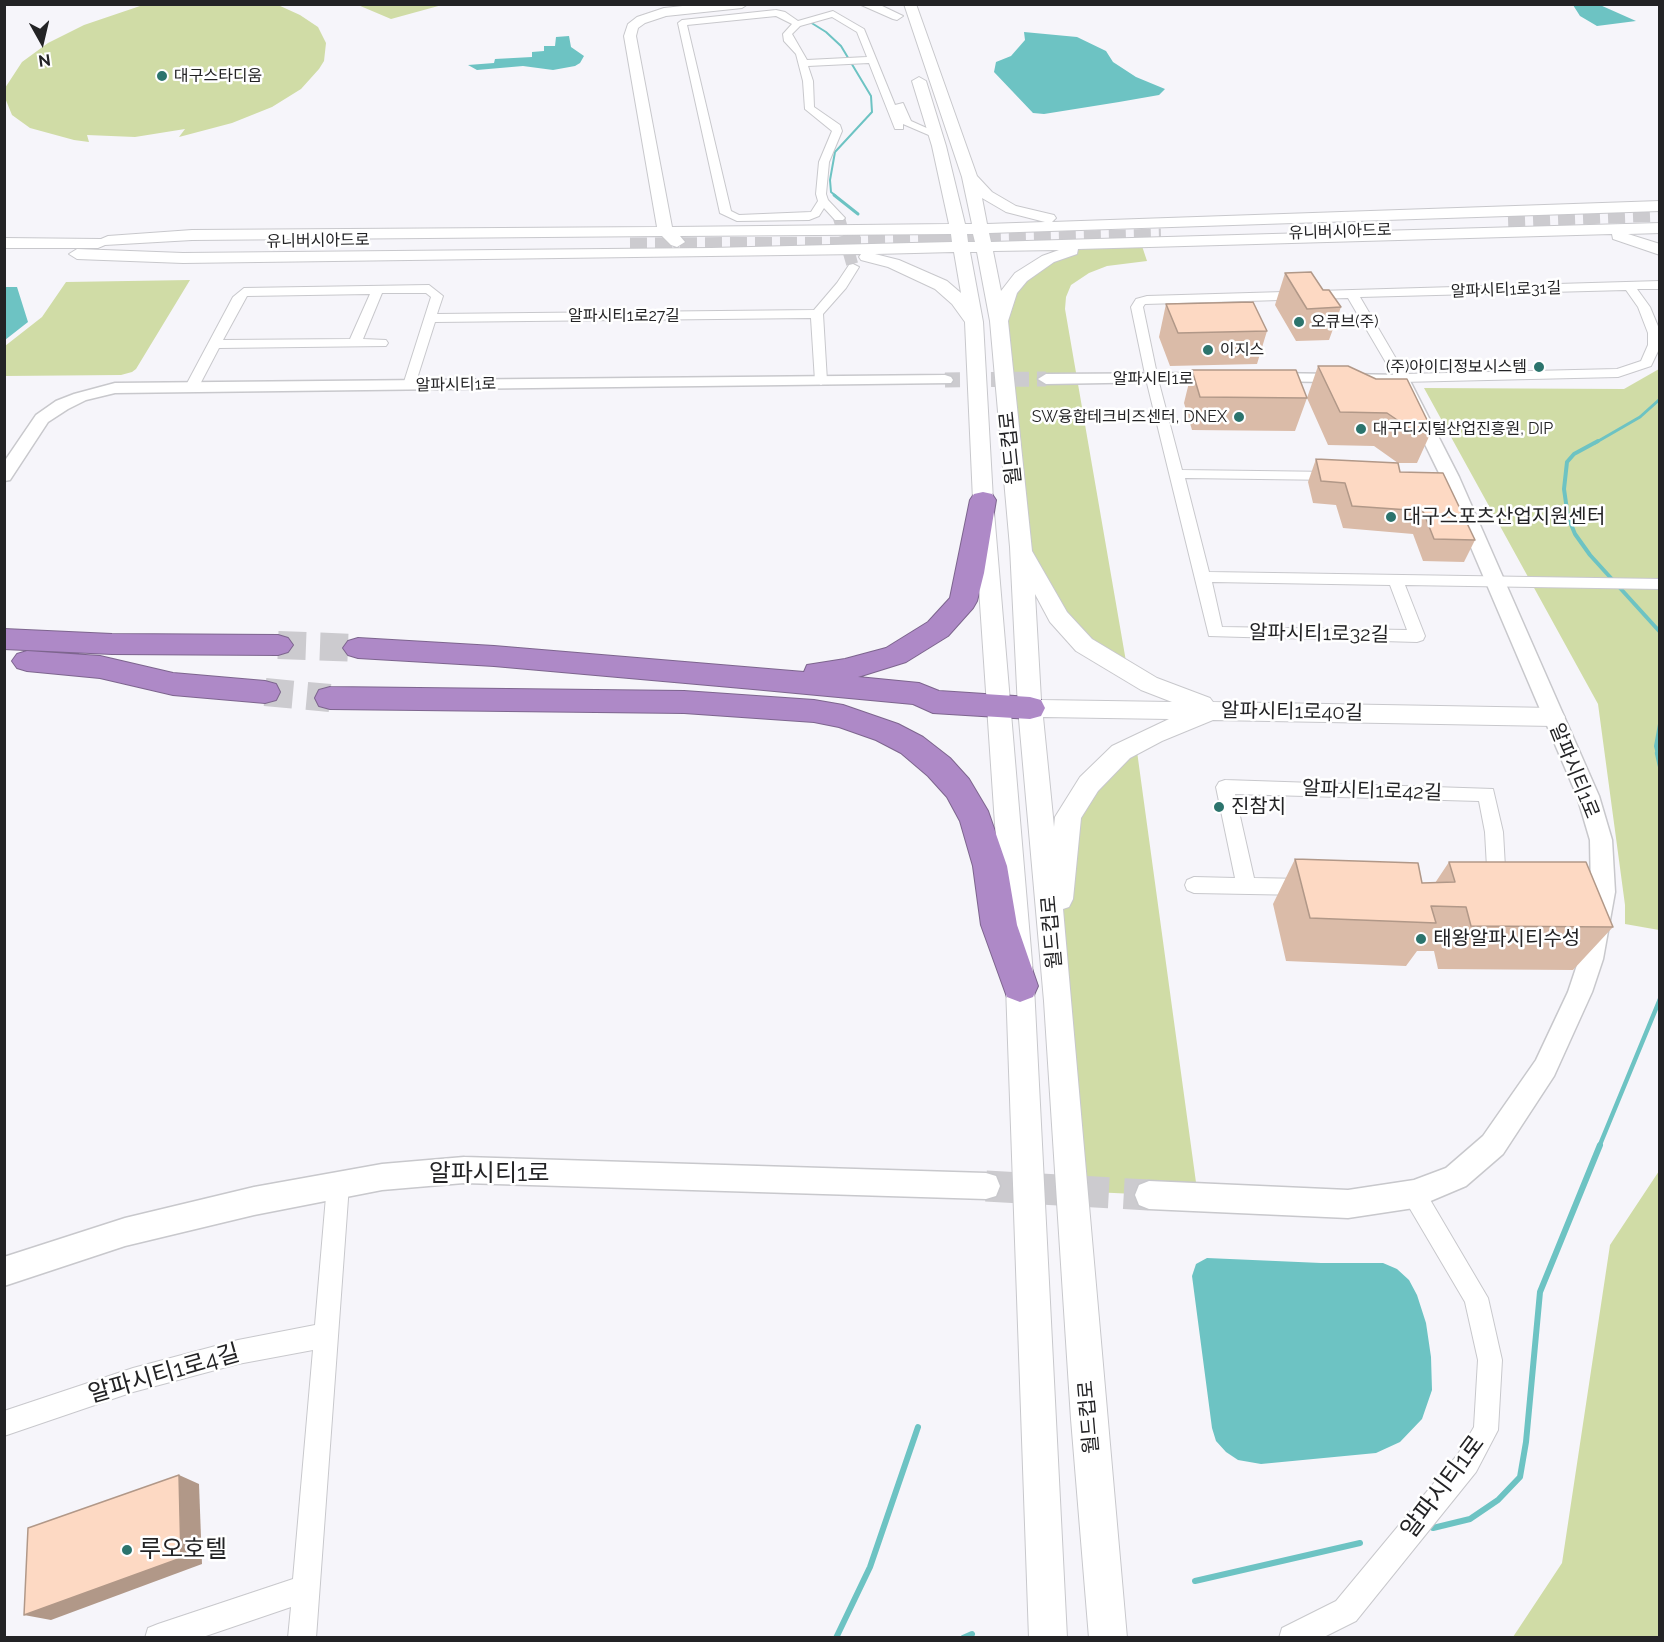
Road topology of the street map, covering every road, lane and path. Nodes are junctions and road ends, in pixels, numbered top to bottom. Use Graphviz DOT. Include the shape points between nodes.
graph roads {
  1 [pos="742,4"];
  2 [pos="865,4"];
  3 [pos="926,6"];
  4 [pos="912,10"];
  5 [pos="896,16"];
  6 [pos="797,24"];
  7 [pos="873,60"];
  8 [pos="802,63"];
  9 [pos="913,64"];
  10 [pos="886,94"];
  11 [pos="899,127"];
  12 [pos="930,129"];
  13 [pos="969,177"];
  14 [pos="949,189"];
  15 [pos="824,201"];
  16 [pos="661,204"];
  17 [pos="1651,206"];
  18 [pos="1582,208"];
  19 [pos="839,219"];
  20 [pos="1512,223"];
  21 [pos="1111,224"];
  22 [pos="1659,226"];
  23 [pos="1034,227"];
  24 [pos="896,229"];
  25 [pos="1605,229"];
  26 [pos="609,230"];
  27 [pos="854,230"];
  28 [pos="666,231"];
  29 [pos="718,231"];
  30 [pos="1571,231"];
  31 [pos="1163,234"];
  32 [pos="971,238"];
  33 [pos="631,242"];
  34 [pos="4,243"];
  35 [pos="1123,243"];
  36 [pos="1040,245"];
  37 [pos="82,248"];
  38 [pos="898,248"];
  39 [pos="819,250"];
  40 [pos="1659,250"];
  41 [pos="711,253"];
  42 [pos="4,255"];
  43 [pos="854,267"];
  44 [pos="1659,285"];
  45 [pos="1629,286"];
  46 [pos="378,290"];
  47 [pos="1352,294"];
  48 [pos="817,314"];
  49 [pos="430,318"];
  50 [pos="986,322"];
  51 [pos="355,343"];
  52 [pos="382,343"];
  53 [pos="215,344"];
  54 [pos="1646,363"];
  55 [pos="1659,369"];
  56 [pos="1235,378"];
  57 [pos="1258,378"];
  58 [pos="1329,378"];
  59 [pos="1401,378"];
  60 [pos="1046,379"];
  61 [pos="1152,379"];
  62 [pos="945,380"];
  63 [pos="821,381"];
  64 [pos="408,385"];
  65 [pos="192,387"];
  66 [pos="1426,425"];
  67 [pos="1177,474"];
  68 [pos="4,476"];
  69 [pos="1343,476"];
  70 [pos="983,500"];
  71 [pos="1021,547"];
  72 [pos="1203,577"];
  73 [pos="1395,579"];
  74 [pos="1494,580"];
  75 [pos="1659,584"];
  76 [pos="10,648"];
  77 [pos="274,654"];
  78 [pos="753,678"];
  79 [pos="265,692"];
  80 [pos="330,698"];
  81 [pos="933,702"];
  82 [pos="999,706"];
  83 [pos="1030,708"];
  84 [pos="1234,710"];
  85 [pos="1553,717"];
  86 [pos="1194,885"];
  87 [pos="1246,886"];
  88 [pos="1326,888"];
  89 [pos="1475,890"];
  90 [pos="1054,959"];
  91 [pos="1020,986"];
  92 [pos="339,1185"];
  93 [pos="986,1186"];
  94 [pos="1414,1194"];
  95 [pos="1149,1195"];
  96 [pos="4,1272"];
  97 [pos="326,1335"];
  98 [pos="4,1424"];
  99 [pos="306,1588"];
  100 [pos="158,1638"];
  101 [pos="302,1638"];
  102 [pos="1048,1638"];
  103 [pos="1108,1638"];
  104 [pos="1292,1638"];
  1 -- 16 [label="main road" via="663,12 632,27 630,36"];
  2 -- 5 [label="main road"];
  3 -- 4 [label="main road"];
  4 -- 13 [label="main road"];
  6 -- 7 [label="street" via="833,14 861,31"];
  6 -- 8 [label="street" via="787,34"];
  6 -- 15 [label="street" via="776,13 681,25 726,213 737,218 809,217"];
  7 -- 8 [label="street"];
  7 -- 10 [label="street"];
  8 -- 15 [label="street" via="810,109 831,122 837,131 824,162"];
  9 -- 12 [label="main road"];
  10 -- 11 [label="street"];
  10 -- 12 [label="street" via="898,101 908,123"];
  12 -- 14 [label="main road"];
  13 -- 21 [label="main road" via="987,195 1021,212"];
  13 -- 32 [label="main road"];
  14 -- 27 [label="main road" via="933,210 908,222"];
  14 -- 32 [label="main road"];
  15 -- 19 [label="street"];
  16 -- 26 [label="main road" via="642,219"];
  16 -- 28 [label="main road"];
  16 -- 29 [label="main road" via="682,218"];
  17 -- 18 [label="main road"];
  17 -- 22 [label="main road"];
  18 -- 21 [label="main road"];
  18 -- 25 [label="main road" via="1616,219 1617,226"];
  20 -- 31 [label="main road, 유니버시아드로"];
  21 -- 23 [label="main road"];
  22 -- 25 [label="main road"];
  23 -- 32 [label="main road"];
  23 -- 36 [label="main road" via="1021,238"];
  24 -- 27 [label="main road"];
  24 -- 32 [label="main road"];
  24 -- 38 [label="main road" via="913,237 914,242"];
  25 -- 30 [label="main road"];
  26 -- 28 [label="main road"];
  26 -- 37 [label="main road" via="192,235"];
  27 -- 29 [label="main road"];
  28 -- 29 [label="main road"];
  28 -- 41 [label="main road" via="689,249"];
  30 -- 35 [label="main road"];
  30 -- 40 [label="main road" via="1614,235"];
  32 -- 36 [label="main road"];
  32 -- 38 [label="main road"];
  32 -- 50 [label="main road, 월드컵로"];
  33 -- 37 [label="main road, 유니버시아드로"];
  34 -- 37 [label="main road, 유니버시아드로"];
  35 -- 36 [label="main road"];
  35 -- 50 [label="main road" via="1074,250 1035,267 1021,277"];
  37 -- 41 [label="main road" via="183,258"];
  37 -- 42 [label="main road, 유니버시아드로"];
  38 -- 39 [label="main road"];
  39 -- 41 [label="main road"];
  39 -- 50 [label="main road" via="874,258 919,274 949,291"];
  43 -- 48 [label="street"];
  44 -- 45 [label="street, 알파시티1로31길"];
  45 -- 47 [label="street, 알파시티1로31길"];
  45 -- 54 [label="street" via="1644,307 1654,333 1654,345"];
  46 -- 49 [label="street" via="429,289 437,296"];
  46 -- 51 [label="street"];
  46 -- 53 [label="street" via="244,292"];
  47 -- 59 [label="street"];
  47 -- 61 [label="street, 알파시티1로31길" via="1140,302 1137,307"];
  48 -- 49 [label="street, 알파시티1로27길"];
  48 -- 63 [label="street"];
  49 -- 64 [label="street"];
  50 -- 70 [label="main road, 월드컵로"];
  50 -- 71 [label="main road, 월드컵로"];
  51 -- 52 [label="street"];
  51 -- 53 [label="street"];
  53 -- 65 [label="street"];
  54 -- 55 [label="street"];
  54 -- 59 [label="street" via="1618,373"];
  56 -- 61 [label="street, 알파시티1로"];
  57 -- 58 [label="street"];
  58 -- 59 [label="street"];
  58 -- 66 [label="street" via="1359,384 1387,396"];
  59 -- 66 [label="street, 알파시티1로"];
  60 -- 61 [label="street, 알파시티1로"];
  61 -- 67 [label="street, 알파시티1로32길"];
  62 -- 63 [label="street, 알파시티1로"];
  63 -- 64 [label="street, 알파시티1로"];
  64 -- 65 [label="street, 알파시티1로"];
  65 -- 68 [label="street, 알파시티1로" via="115,388 62,405 42,419"];
  66 -- 74 [label="street, 알파시티1로" via="1444,477"];
  67 -- 69 [label="street"];
  67 -- 72 [label="street, 알파시티1로32길"];
  70 -- 78 [label="highway" via="963,601 938,629 896,655 869,664 845,670"];
  70 -- 82 [label="main road, 월드컵로"];
  71 -- 83 [label="main road, 월드컵로"];
  71 -- 84 [label="main road" via="1058,617 1084,645 1149,684 1197,703"];
  72 -- 73 [label="street"];
  72 -- 73 [label="street, 알파시티1로32길" via="1215,632 1417,636"];
  73 -- 74 [label="street"];
  74 -- 75 [label="street"];
  74 -- 85 [label="street, 알파시티1로"];
  76 -- 77 [label="highway"];
  76 -- 79 [label="highway" via="173,684"];
  78 -- 81 [label="highway" via="919,694"];
  78 -- 81 [label="highway" via="494,656 352,657 919,709"];
  80 -- 91 [label="highway" via="684,702 814,711 843,716 887,732 912,745 939,767 964,798 983,840 999,925"];
  81 -- 82 [label="highway"];
  82 -- 83 [label="highway"];
  82 -- 91 [label="main road, 월드컵로"];
  83 -- 84 [label="main road, 알파시티1로40길"];
  83 -- 90 [label="main road, 월드컵로"];
  84 -- 85 [label="main road, 알파시티1로40길"];
  84 -- 90 [label="main road" via="1202,715 1153,735 1121,752 1089,784 1068,817"];
  85 -- 94 [label="street, 알파시티1로" via="1588,796 1600,840 1591,892 1591,959 1545,1068 1494,1145 1456,1177"];
  86 -- 87 [label="street"];
  87 -- 88 [label="street"];
  87 -- 89 [label="street, 알파시티1로42길" via="1225,786 1487,794 1503,890"];
  90 -- 103 [label="main road, 월드컵로"];
  91 -- 102 [label="main road, 월드컵로"];
  92 -- 93 [label="street, 알파시티1로" via="464,1170"];
  92 -- 96 [label="street, 알파시티1로" via="254,1200 125,1232"];
  92 -- 97 [label="street"];
  94 -- 95 [label="street, 알파시티1로" via="1348,1204"];
  94 -- 104 [label="street, 알파시티1로" via="1476,1298 1490,1360 1486,1430 1467,1463 1346,1611"];
  97 -- 98 [label="street, 알파시티1로4길" via="238,1352 133,1380"];
  97 -- 99 [label="street"];
  99 -- 100 [label="street"];
  99 -- 101 [label="street"];
}
